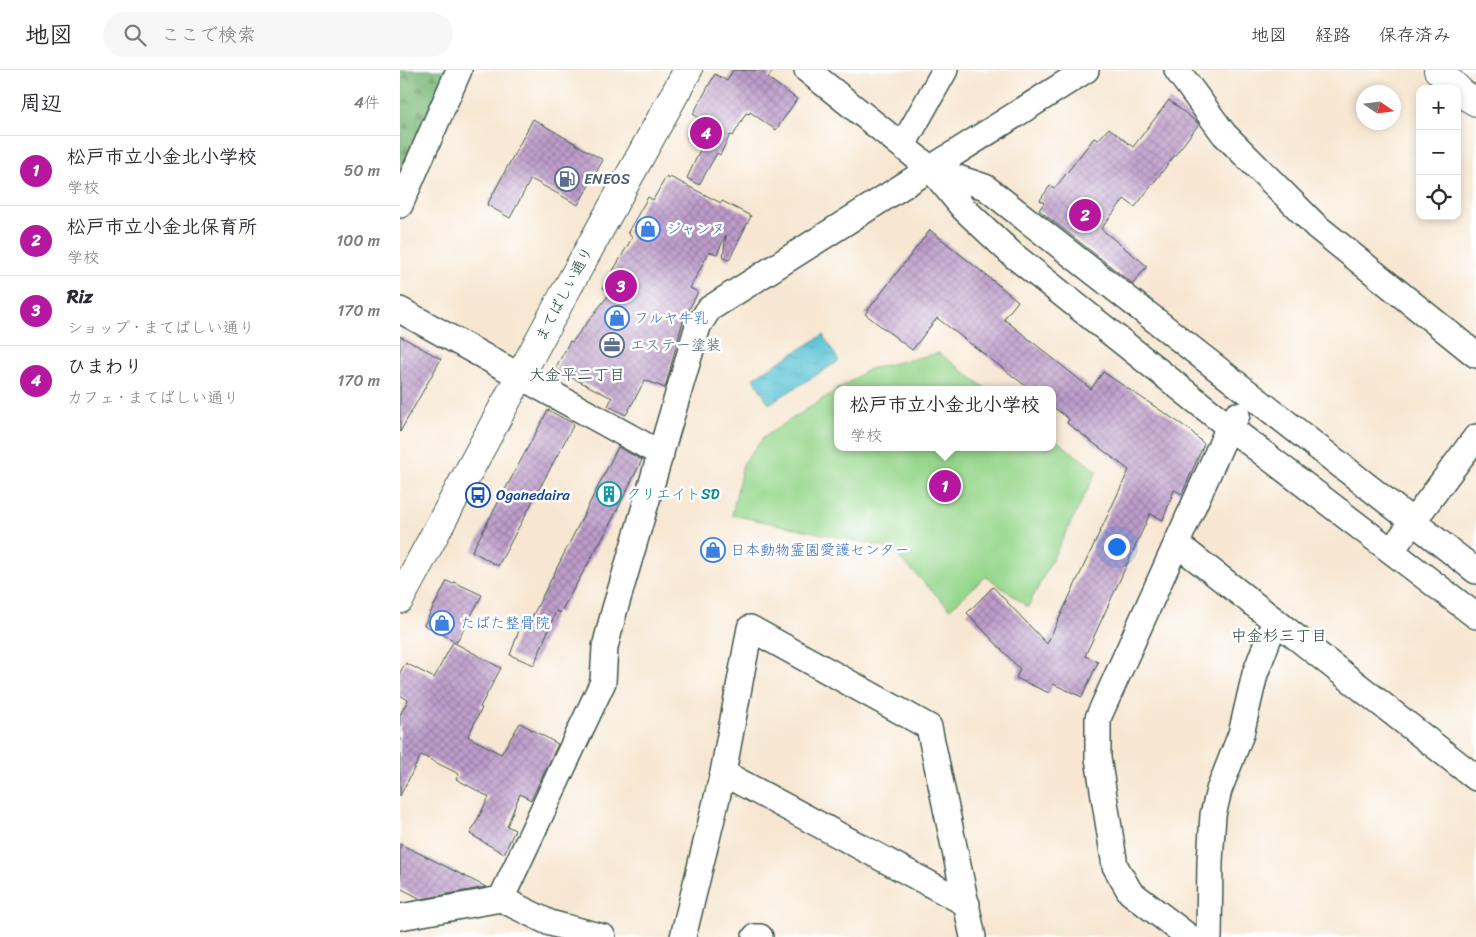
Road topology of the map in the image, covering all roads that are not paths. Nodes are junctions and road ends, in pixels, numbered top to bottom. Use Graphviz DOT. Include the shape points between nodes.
graph roads {
  1 [pos="459,70"];
  2 [pos="688,70"];
  3 [pos="807,70"];
  4 [pos="945,70"];
  5 [pos="1086,70"];
  6 [pos="1176,70"];
  7 [pos="1438,70"];
  8 [pos="1476,102"];
  9 [pos="902,145"];
  10 [pos="931,169"];
  11 [pos="400,206"];
  12 [pos="400,310"];
  13 [pos="1476,355"];
  14 [pos="520,377"];
  15 [pos="1250,397"];
  16 [pos="1229,427"];
  17 [pos="1476,437"];
  18 [pos="661,454"];
  19 [pos="1413,521"];
  20 [pos="1177,544"];
  21 [pos="1391,551"];
  22 [pos="1476,571"];
  23 [pos="400,599"];
  24 [pos="1476,616"];
  25 [pos="1275,621"];
  26 [pos="723,773"];
  27 [pos="1476,778"];
  28 [pos="501,899"];
  29 [pos="967,904"];
  30 [pos="410,923"];
  31 [pos="603,937"];
  32 [pos="683,937"];
  33 [pos="755,937"];
  34 [pos="760,937"];
  35 [pos="973,937"];
  36 [pos="1188,937"];
  37 [pos="1209,937"];
  1 -- 11 [label="street"];
  2 -- 14 [label="street, まてばしい通り"];
  3 -- 9 [label="street"];
  4 -- 9 [label="street"];
  5 -- 10 [label="street"];
  6 -- 13 [label="street" via="1224,134 1316,226"];
  7 -- 8 [label="street"];
  9 -- 10 [label="street"];
  10 -- 15 [label="street" via="984,187"];
  10 -- 16 [label="street" via="964,209 1013,255"];
  10 -- 18 [label="street" via="709,309 698,326"];
  12 -- 14 [label="street"];
  14 -- 18 [label="street"];
  14 -- 23 [label="street, まてばしい通り"];
  15 -- 16 [label="street"];
  15 -- 19 [label="street"];
  16 -- 20 [label="street"];
  16 -- 21 [label="street"];
  17 -- 19 [label="street"];
  18 -- 28 [label="street" via="614,612 605,647 602,682"];
  19 -- 21 [label="street"];
  19 -- 22 [label="street"];
  20 -- 25 [label="street"];
  20 -- 36 [label="street" via="1098,718 1098,758 1115,866 1130,892"];
  21 -- 24 [label="street"];
  25 -- 27 [label="street"];
  25 -- 37 [label="street" via="1213,815"];
  26 -- 29 [label="street"];
  26 -- 29 [label="street" via="750,628 930,727"];
  26 -- 32 [label="street"];
  28 -- 30 [label="street"];
  28 -- 31 [label="street" via="550,923"];
  29 -- 35 [label="street"];
  33 -- 34 [label="street"];
}
